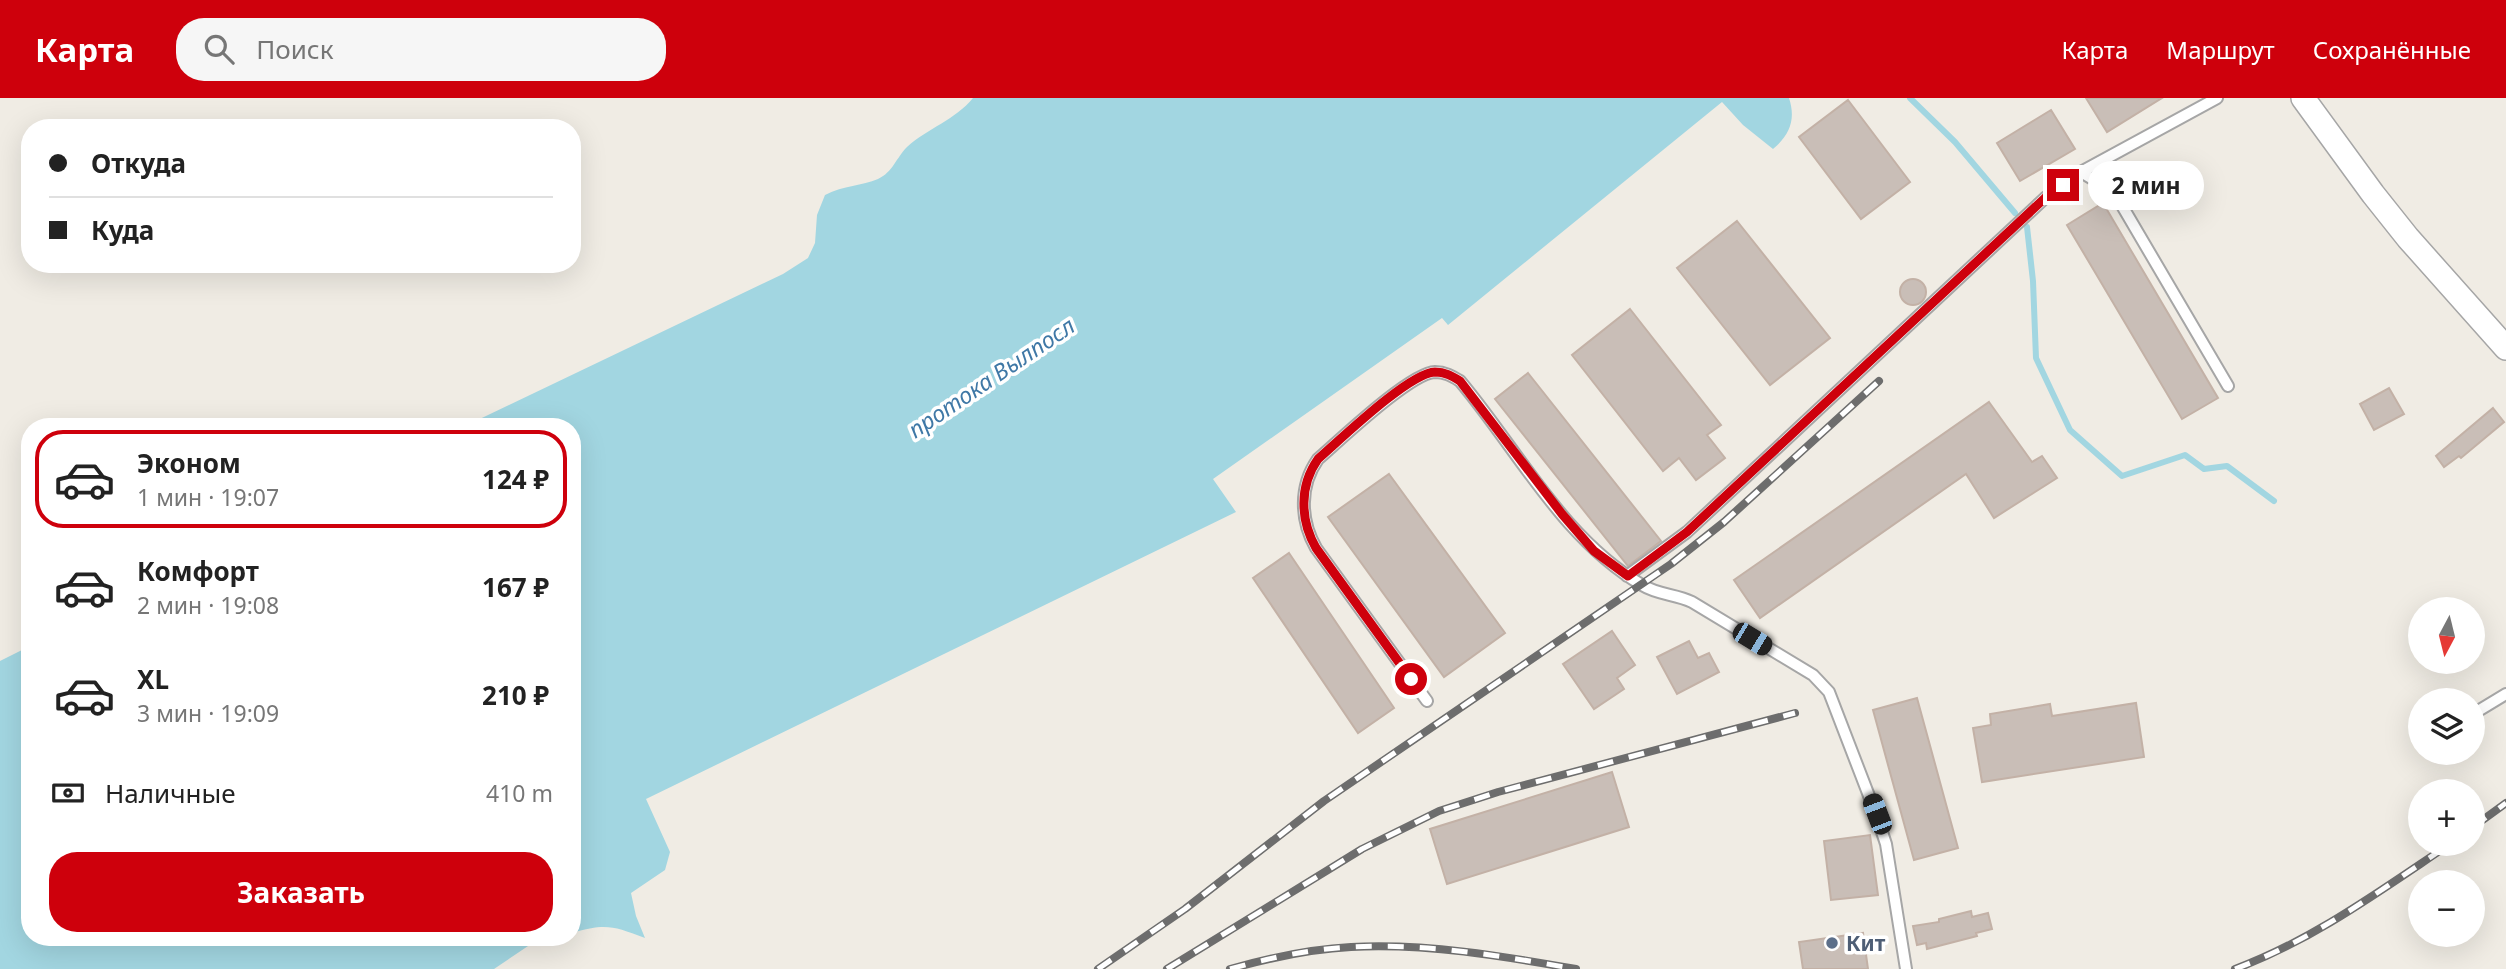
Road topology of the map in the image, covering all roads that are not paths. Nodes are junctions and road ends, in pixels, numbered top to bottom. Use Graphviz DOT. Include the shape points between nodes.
graph roads {
  1 [pos="2217,98"];
  2 [pos="2303,98"];
  3 [pos="2081,172"];
  4 [pos="2506,348"];
  5 [pos="2228,387"];
  6 [pos="1628,576"];
  7 [pos="2506,694"];
  8 [pos="1427,701"];
  9 [pos="2485,707"];
  10 [pos="1906,969"];
  1 -- 3 [label="lane"];
  2 -- 4 [label="street" via="2408,238"];
  3 -- 5 [label="lane" via="2114,191"];
  3 -- 6 [label="lane" via="2045,198 1687,532"];
  6 -- 8 [label="lane" via="1594,551 1562,514 1460,381 1432,372 1416,379 1318,459 1304,485 1304,503 1308,535 1316,548"];
  6 -- 10 [label="lane" via="1655,592 1692,602 1813,675 1829,692 1886,844"];
  7 -- 9 [label="lane"];
}
